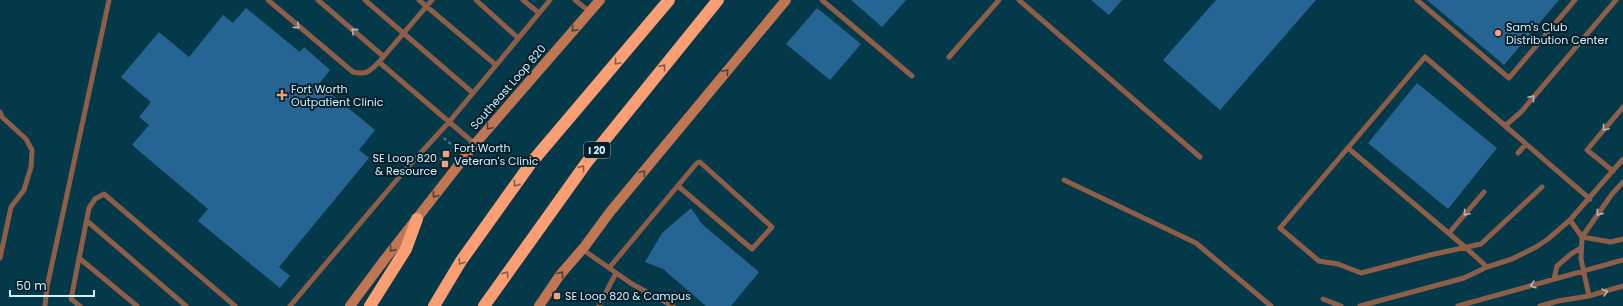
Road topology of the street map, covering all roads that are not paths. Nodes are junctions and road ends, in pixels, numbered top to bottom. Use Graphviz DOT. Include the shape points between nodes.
graph roads {
  1 [pos="110,0"];
  2 [pos="268,0"];
  3 [pos="318,0"];
  4 [pos="365,0"];
  5 [pos="419,0"];
  6 [pos="432,0"];
  7 [pos="476,0"];
  8 [pos="523,0"];
  9 [pos="550,0"];
  10 [pos="575,0"];
  11 [pos="600,0"];
  12 [pos="669,0"];
  13 [pos="718,0"];
  14 [pos="786,0"];
  15 [pos="822,0"];
  16 [pos="999,0"];
  17 [pos="1019,0"];
  18 [pos="1417,0"];
  19 [pos="1575,0"];
  20 [pos="1616,0"];
  21 [pos="426,6"];
  22 [pos="590,12"];
  23 [pos="538,13"];
  24 [pos="404,32"];
  25 [pos="518,38"];
  26 [pos="384,56"];
  27 [pos="949,57"];
  28 [pos="379,62"];
  29 [pos="496,65"];
  30 [pos="912,76"];
  31 [pos="473,93"];
  32 [pos="1623,107"];
  33 [pos="0,112"];
  34 [pos="449,122"];
  35 [pos="1505,126"];
  36 [pos="475,144"];
  37 [pos="1526,144"];
  38 [pos="1348,148"];
  39 [pos="1518,153"];
  40 [pos="1200,157"];
  41 [pos="1623,159"];
  42 [pos="1613,171"];
  43 [pos="1064,180"];
  44 [pos="1623,182"];
  45 [pos="678,186"];
  46 [pos="1542,188"];
  47 [pos="1484,192"];
  48 [pos="1590,199"];
  49 [pos="417,219"];
  50 [pos="1570,220"];
  51 [pos="87,221"];
  52 [pos="1448,233"];
  53 [pos="1582,237"];
  54 [pos="1623,239"];
  55 [pos="1465,247"];
  56 [pos="1581,248"];
  57 [pos="582,250"];
  58 [pos="0,258"];
  59 [pos="79,258"];
  60 [pos="1623,260"];
  61 [pos="1487,267"];
  62 [pos="609,268"];
  63 [pos="1584,270"];
  64 [pos="616,273"];
  65 [pos="1554,279"];
  66 [pos="1623,286"];
  67 [pos="1589,296"];
  68 [pos="1323,299"];
  69 [pos="45,306"];
  70 [pos="80,306"];
  71 [pos="137,306"];
  72 [pos="186,306"];
  73 [pos="235,306"];
  74 [pos="290,306"];
  75 [pos="350,306"];
  76 [pos="370,306"];
  77 [pos="434,306"];
  78 [pos="484,306"];
  79 [pos="539,306"];
  80 [pos="598,306"];
  81 [pos="674,306"];
  82 [pos="1271,306"];
  83 [pos="1341,306"];
  84 [pos="1360,306"];
  85 [pos="1458,306"];
  86 [pos="1540,306"];
  1 -- 69 [label="lane"];
  2 -- 28 [label="lane, one-way" via="353,72 367,73"];
  26 -- 3 [label="lane, one-way"];
  4 -- 24 [label="lane"];
  5 -- 21 [label="lane"];
  6 -- 21 [label="lane"];
  7 -- 25 [label="lane"];
  8 -- 23 [label="lane"];
  9 -- 23 [label="lane"];
  10 -- 22 [label="lane"];
  11 -- 22 [label="main road, Southeast Loop 820"];
  12 -- 77 [label="highway, one-way" via="531,163 461,261"];
  78 -- 13 [label="highway, I 20, one-way" via="587,162"];
  57 -- 14 [label="main road, one-way" via="610,212"];
  15 -- 30 [label="lane"];
  16 -- 27 [label="lane"];
  17 -- 40 [label="lane"];
  18 -- 19 [label="lane" via="1509,78"];
  35 -- 20 [label="lane, one-way" via="1521,112"];
  21 -- 24 [label="lane"];
  21 -- 29 [label="lane"];
  22 -- 36 [label="main road, Southeast Loop 820, one-way"];
  23 -- 25 [label="lane"];
  24 -- 26 [label="lane"];
  24 -- 31 [label="lane"];
  25 -- 29 [label="lane"];
  26 -- 28 [label="lane"];
  28 -- 34 [label="lane"];
  29 -- 31 [label="lane"];
  31 -- 34 [label="lane"];
  32 -- 42 [label="lane, one-way" via="1587,150"];
  33 -- 58 [label="lane" via="2,117 26,139 32,150 31,166 24,190 12,207"];
  34 -- 36 [label="lane"];
  34 -- 74 [label="lane"];
  35 -- 37 [label="lane"];
  35 -- 38 [label="lane" via="1425,57"];
  36 -- 49 [label="main road, Southeast Loop 820, one-way"];
  37 -- 39 [label="lane"];
  37 -- 48 [label="lane"];
  38 -- 52 [label="lane"];
  38 -- 55 [label="lane" via="1280,228 1319,261 1338,264 1361,274"];
  41 -- 42 [label="lane"];
  42 -- 48 [label="lane"];
  43 -- 82 [label="lane" via="1196,243"];
  44 -- 53 [label="lane, one-way"];
  45 -- 45 [label="lane" via="696,164 701,163 772,227 752,248"];
  45 -- 62 [label="lane"];
  46 -- 55 [label="lane" via="1481,244"];
  47 -- 52 [label="lane, one-way"];
  48 -- 50 [label="lane"];
  49 -- 75 [label="main road, Southeast Loop 820, one-way"];
  49 -- 76 [label="highway" via="406,248"];
  50 -- 53 [label="lane"];
  50 -- 61 [label="lane" via="1536,247 1512,259"];
  51 -- 59 [label="lane"];
  51 -- 72 [label="lane"];
  51 -- 73 [label="lane" via="89,208 95,199 104,194"];
  52 -- 55 [label="lane"];
  53 -- 54 [label="lane" via="1611,242"];
  53 -- 56 [label="lane"];
  55 -- 61 [label="lane"];
  56 -- 63 [label="lane"];
  56 -- 65 [label="lane" via="1558,266"];
  57 -- 62 [label="lane"];
  79 -- 57 [label="main road, one-way" via="560,275"];
  59 -- 70 [label="lane" via="71,299"];
  59 -- 71 [label="lane"];
  60 -- 63 [label="lane"];
  61 -- 84 [label="lane" via="1464,278"];
  62 -- 64 [label="lane"];
  63 -- 65 [label="lane"];
  63 -- 67 [label="lane"];
  64 -- 80 [label="lane"];
  64 -- 81 [label="lane"];
  65 -- 85 [label="lane, one-way"];
  67 -- 66 [label="lane, one-way"];
  67 -- 86 [label="lane"];
  68 -- 83 [label="lane"];
}
